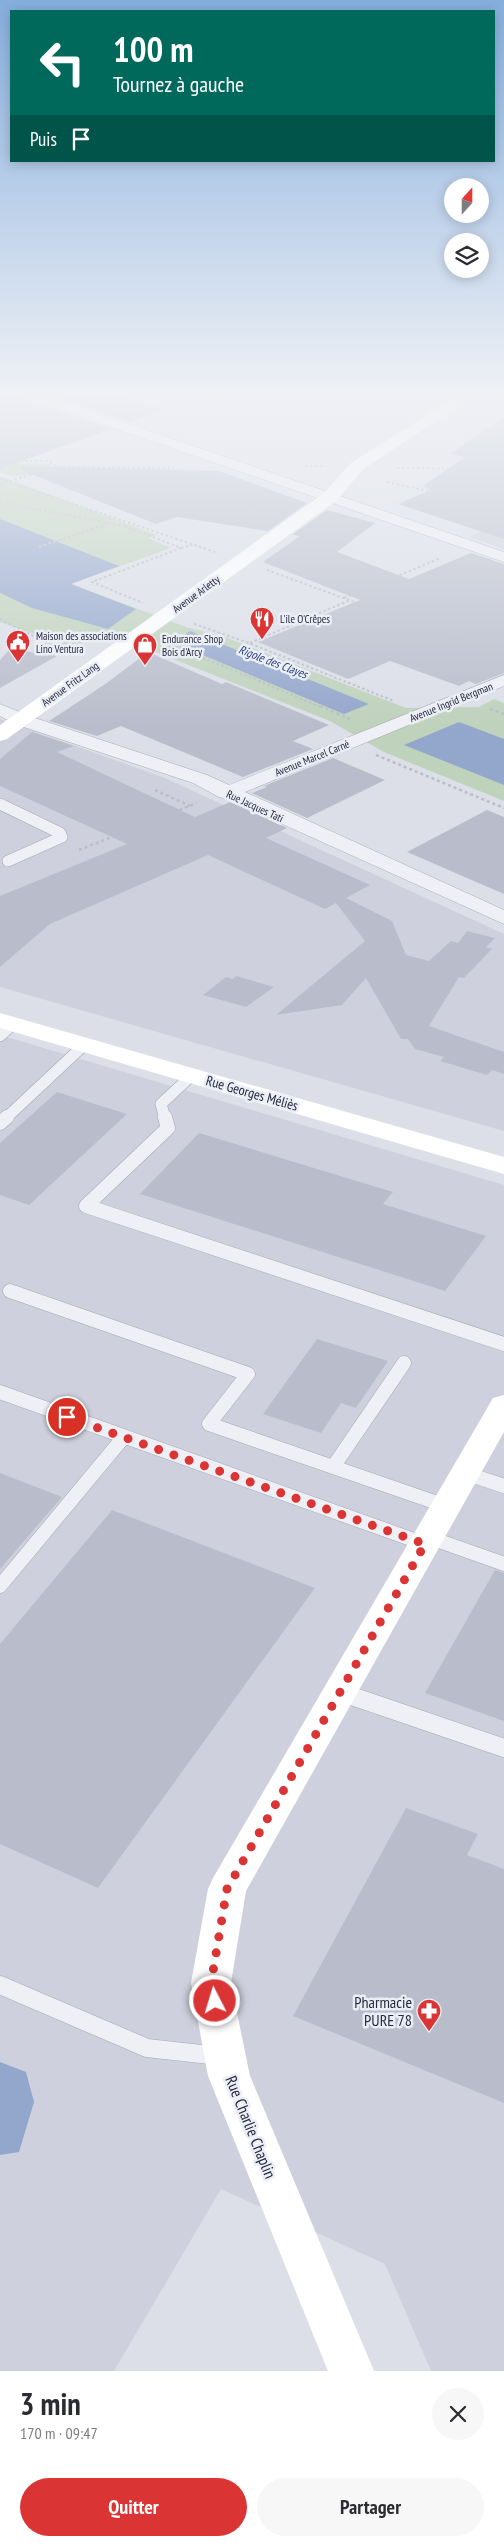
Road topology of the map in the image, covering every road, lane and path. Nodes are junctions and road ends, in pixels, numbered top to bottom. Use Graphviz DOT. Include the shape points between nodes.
graph roads {
  1 [pos="24,507"];
  2 [pos="80,507"];
  3 [pos="170,507"];
  4 [pos="230,507"];
  5 [pos="317,507"];
  6 [pos="358,507"];
  7 [pos="108,523"];
  8 [pos="124,526"];
  9 [pos="158,533"];
  10 [pos="192,544"];
  11 [pos="471,546"];
  12 [pos="39,547"];
  13 [pos="181,548"];
  14 [pos="216,552"];
  15 [pos="504,557"];
  16 [pos="261,568"];
  17 [pos="344,598"];
  18 [pos="351,600"];
  19 [pos="165,616"];
  20 [pos="0,619"];
  21 [pos="142,632"];
  22 [pos="249,643"];
  23 [pos="504,656"];
  24 [pos="105,659"];
  25 [pos="504,680"];
  26 [pos="0,710"];
  27 [pos="425,713"];
  28 [pos="22,720"];
  29 [pos="398,724"];
  30 [pos="380,731"];
  31 [pos="0,735"];
  32 [pos="347,744"];
  33 [pos="226,793"];
  34 [pos="205,800"];
  35 [pos="0,804"];
  36 [pos="504,808"];
  37 [pos="72,853"];
  38 [pos="8,861"];
  39 [pos="504,918"];
  40 [pos="4,1027"];
  41 [pos="84,1045"];
  42 [pos="190,1076"];
  43 [pos="0,1123"];
  44 [pos="504,1166"];
  45 [pos="10,1291"];
  46 [pos="504,1344"];
  47 [pos="404,1363"];
  48 [pos="0,1392"];
  49 [pos="504,1405"];
  50 [pos="123,1438"];
  51 [pos="333,1467"];
  52 [pos="465,1474"];
  53 [pos="504,1486"];
  54 [pos="433,1529"];
  55 [pos="504,1564"];
  56 [pos="0,1586"];
  57 [pos="340,1692"];
  58 [pos="504,1748"];
  59 [pos="0,1986"];
  60 [pos="225,2057"];
  61 [pos="351,2371"];
  1 -- 7 [label="path"];
  2 -- 9 [label="path"];
  3 -- 4 [label="path" via="210,521"];
  5 -- 19 [label="street, Avenue Arletty"];
  6 -- 11 [label="street"];
  7 -- 8 [label="path"];
  7 -- 12 [label="path"];
  8 -- 9 [label="path"];
  8 -- 13 [label="path"];
  9 -- 10 [label="path"];
  10 -- 13 [label="path"];
  10 -- 14 [label="path"];
  11 -- 15 [label="street"];
  11 -- 17 [label="path"];
  13 -- 19 [label="path" via="92,582 148,605"];
  16 -- 17 [label="path"];
  17 -- 18 [label="path"];
  18 -- 22 [label="path"];
  18 -- 23 [label="path"];
  19 -- 21 [label="street, Avenue Fritz Lang"];
  19 -- 22 [label="path"];
  20 -- 24 [label="path" via="49,644"];
  21 -- 24 [label="street, Avenue Fritz Lang"];
  21 -- 30 [label="path"];
  22 -- 27 [label="path"];
  24 -- 28 [label="street, Avenue Fritz Lang"];
  25 -- 27 [label="street, Avenue Ingrid Bergman"];
  26 -- 28 [label="street, Rue Jacques Tati"];
  27 -- 29 [label="street, Avenue Ingrid Bergman"];
  28 -- 31 [label="street, Avenue Fritz Lang"];
  28 -- 33 [label="street, Rue Jacques Tati" via="200,780"];
  29 -- 30 [label="street, Avenue Marcel Carné"];
  30 -- 32 [label="street, Avenue Marcel Carné"];
  32 -- 33 [label="street, Avenue Marcel Carné"];
  32 -- 36 [label="path"];
  33 -- 39 [label="street, Rue Jacques Tati"];
  34 -- 37 [label="path"];
  35 -- 38 [label="lane" via="60,833 62,837"];
  40 -- 41 [label="street, Rue Georges Méliès"];
  41 -- 42 [label="street, Rue Georges Méliès"];
  41 -- 43 [label="lane"];
  42 -- 44 [label="street, Rue Georges Méliès"];
  42 -- 46 [label="lane" via="161,1104 168,1128 86,1206"];
  45 -- 51 [label="lane" via="248,1374 209,1424"];
  47 -- 51 [label="lane"];
  48 -- 50 [label="lane"];
  49 -- 52 [label="street, Rue Charlie Chaplin"];
  50 -- 54 [label="lane"];
  50 -- 56 [label="lane"];
  51 -- 54 [label="lane"];
  52 -- 53 [label="lane"];
  52 -- 54 [label="street, Rue Charlie Chaplin"];
  54 -- 55 [label="lane"];
  54 -- 57 [label="street, Rue Charlie Chaplin"];
  57 -- 58 [label="lane"];
  57 -- 60 [label="street, Rue Charlie Chaplin" via="227,1889 211,1983"];
  59 -- 60 [label="lane" via="147,2048"];
  60 -- 61 [label="street, Rue Charlie Chaplin" via="229,2076"];
}
